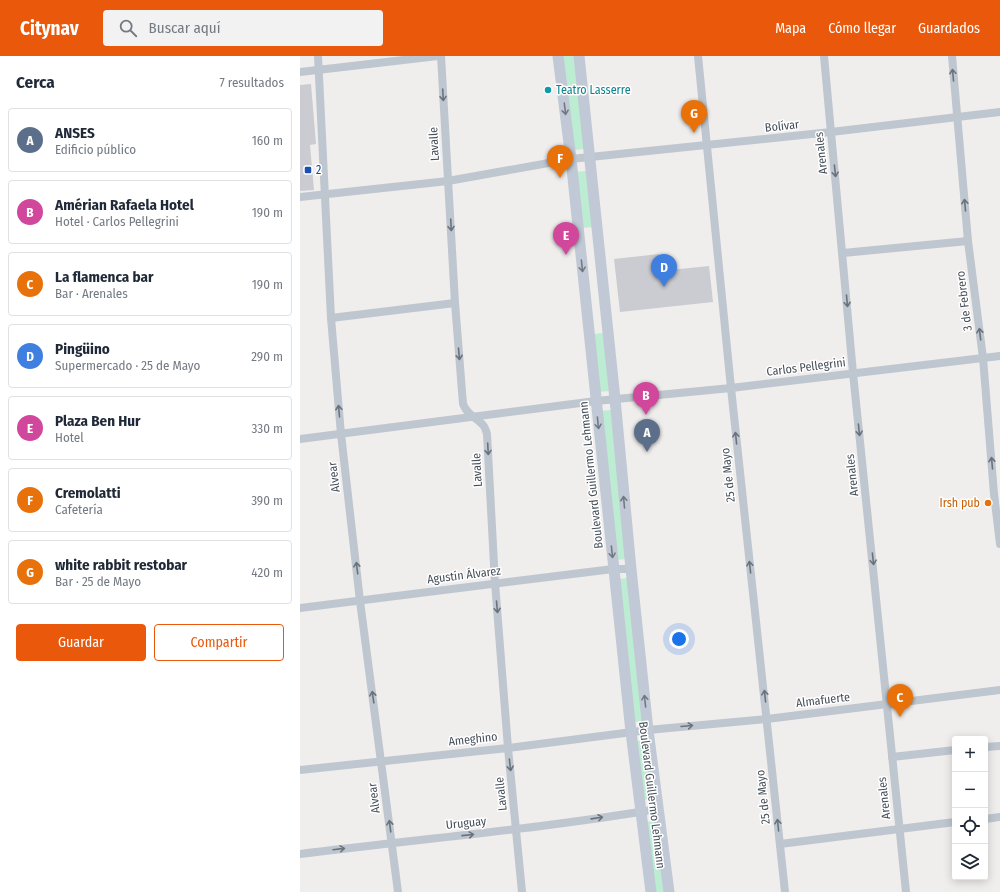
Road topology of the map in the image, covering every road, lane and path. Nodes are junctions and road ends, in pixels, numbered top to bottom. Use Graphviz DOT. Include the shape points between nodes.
graph roads {
  1 [pos="318,56"];
  2 [pos="440,56"];
  3 [pos="558,56"];
  4 [pos="579,56"];
  5 [pos="698,56"];
  6 [pos="824,56"];
  7 [pos="952,56"];
  8 [pos="319,70"];
  9 [pos="300,72"];
  10 [pos="1000,112"];
  11 [pos="957,117"];
  12 [pos="831,132"];
  13 [pos="707,146"];
  14 [pos="590,157"];
  15 [pos="571,160"];
  16 [pos="448,180"];
  17 [pos="326,195"];
  18 [pos="300,198"];
  19 [pos="598,234"];
  20 [pos="578,235"];
  21 [pos="968,241"];
  22 [pos="843,253"];
  23 [pos="455,304"];
  24 [pos="331,318"];
  25 [pos="606,326"];
  26 [pos="588,328"];
  27 [pos="1000,356"];
  28 [pos="983,358"];
  29 [pos="853,373"];
  30 [pos="731,388"];
  31 [pos="615,399"];
  32 [pos="596,401"];
  33 [pos="472,417"];
  34 [pos="341,434"];
  35 [pos="300,439"];
  36 [pos="997,493"];
  37 [pos="1000,544"];
  38 [pos="613,569"];
  39 [pos="631,569"];
  40 [pos="495,583"];
  41 [pos="360,601"];
  42 [pos="300,608"];
  43 [pos="1000,690"];
  44 [pos="887,703"];
  45 [pos="767,719"];
  46 [pos="648,730"];
  47 [pos="631,732"];
  48 [pos="1000,746"];
  49 [pos="988,747"];
  50 [pos="508,748"];
  51 [pos="952,750"];
  52 [pos="892,757"];
  53 [pos="382,761"];
  54 [pos="300,770"];
  55 [pos="658,809"];
  56 [pos="642,812"];
  57 [pos="1000,817"];
  58 [pos="988,819"];
  59 [pos="952,822"];
  60 [pos="900,829"];
  61 [pos="516,830"];
  62 [pos="392,842"];
  63 [pos="780,844"];
  64 [pos="300,854"];
  65 [pos="398,892"];
  66 [pos="522,892"];
  67 [pos="651,892"];
  68 [pos="669,892"];
  69 [pos="785,892"];
  70 [pos="906,892"];
  1 -- 8 [label="street, Alvear"];
  2 -- 8 [label="street"];
  2 -- 16 [label="street, Lavalle, one-way"];
  3 -- 15 [label="main road, Boulevard Guillermo Lehmann, one-way"];
  4 -- 14 [label="main road, Boulevard Guillermo Lehmann"];
  5 -- 13 [label="street, 25 de Mayo"];
  6 -- 12 [label="street, Arenales"];
  11 -- 7 [label="street, 3 de Febrero, one-way"];
  8 -- 9 [label="street"];
  8 -- 17 [label="street, Alvear"];
  10 -- 11 [label="street, Bolívar"];
  11 -- 12 [label="street, Bolívar"];
  21 -- 11 [label="street, 3 de Febrero, one-way"];
  12 -- 13 [label="street, Bolívar"];
  12 -- 22 [label="street, Arenales, one-way"];
  13 -- 14 [label="street, Bolívar"];
  13 -- 30 [label="street, 25 de Mayo"];
  14 -- 15 [label="street, Bolívar"];
  14 -- 19 [label="main road, Boulevard Guillermo Lehmann"];
  15 -- 16 [label="street, Bolívar"];
  15 -- 20 [label="main road, Boulevard Guillermo Lehmann"];
  16 -- 17 [label="street, Bolívar"];
  16 -- 23 [label="street, Lavalle, one-way"];
  17 -- 18 [label="street, Bolívar"];
  17 -- 24 [label="street, Alvear"];
  19 -- 20 [label="main road"];
  19 -- 25 [label="main road, Boulevard Guillermo Lehmann"];
  20 -- 26 [label="main road, Boulevard Guillermo Lehmann, one-way"];
  21 -- 22 [label="street"];
  28 -- 21 [label="street, 3 de Febrero, one-way"];
  22 -- 29 [label="street, Arenales, one-way"];
  23 -- 24 [label="street"];
  23 -- 33 [label="street, Lavalle, one-way" via="464,404"];
  34 -- 24 [label="street, Alvear, one-way"];
  25 -- 26 [label="main road"];
  25 -- 31 [label="main road, Boulevard Guillermo Lehmann"];
  26 -- 32 [label="main road, Boulevard Guillermo Lehmann"];
  27 -- 28 [label="street, Carlos Pellegrini"];
  28 -- 29 [label="street, Carlos Pellegrini"];
  36 -- 28 [label="street, 3 de Febrero, one-way"];
  29 -- 30 [label="street, Carlos Pellegrini"];
  29 -- 44 [label="street, Arenales, one-way"];
  30 -- 31 [label="street, Carlos Pellegrini"];
  45 -- 30 [label="street, 25 de Mayo, one-way"];
  31 -- 32 [label="street, Carlos Pellegrini"];
  39 -- 31 [label="main road, Boulevard Guillermo Lehmann, one-way"];
  32 -- 33 [label="street, Carlos Pellegrini"];
  32 -- 38 [label="main road, Boulevard Guillermo Lehmann, one-way"];
  33 -- 34 [label="street, Carlos Pellegrini"];
  33 -- 40 [label="street, Lavalle, one-way" via="484,426 487,434"];
  34 -- 35 [label="street, Carlos Pellegrini"];
  41 -- 34 [label="street, Alvear, one-way"];
  36 -- 37 [label="street, 3 de Febrero"];
  38 -- 39 [label="street, Agustín Álvarez"];
  38 -- 40 [label="street, Agustín Álvarez"];
  38 -- 47 [label="main road, Boulevard Guillermo Lehmann"];
  46 -- 39 [label="main road, Boulevard Guillermo Lehmann, one-way"];
  40 -- 41 [label="street, Agustín Álvarez"];
  40 -- 50 [label="street, Lavalle, one-way"];
  41 -- 42 [label="street, Agustín Álvarez"];
  53 -- 41 [label="street, Alvear, one-way"];
  43 -- 44 [label="street, Almafuerte"];
  44 -- 45 [label="street, Almafuerte"];
  44 -- 52 [label="street, Arenales"];
  46 -- 45 [label="street, Almafuerte, one-way"];
  63 -- 45 [label="street, 25 de Mayo, one-way"];
  46 -- 47 [label="street, Ameghino"];
  46 -- 55 [label="main road, Boulevard Guillermo Lehmann"];
  47 -- 50 [label="street, Ameghino"];
  47 -- 56 [label="main road, Boulevard Guillermo Lehmann"];
  48 -- 49 [label="street"];
  50 -- 53 [label="street, Ameghino"];
  50 -- 61 [label="street, Lavalle, one-way"];
  51 -- 52 [label="street"];
  52 -- 60 [label="street, Arenales"];
  53 -- 54 [label="street, Ameghino"];
  62 -- 53 [label="street, Alvear, one-way"];
  55 -- 56 [label="street, Uruguay"];
  55 -- 68 [label="main road, Boulevard Guillermo Lehmann"];
  61 -- 56 [label="street, Uruguay, one-way"];
  56 -- 67 [label="main road, Boulevard Guillermo Lehmann"];
  57 -- 58 [label="street"];
  59 -- 60 [label="street"];
  60 -- 63 [label="street"];
  60 -- 70 [label="street, Arenales"];
  62 -- 61 [label="street, Uruguay, one-way"];
  61 -- 66 [label="street, Lavalle"];
  64 -- 62 [label="street, Uruguay, one-way"];
  62 -- 65 [label="street, Alvear"];
  63 -- 69 [label="street, 25 de Mayo"];
}
